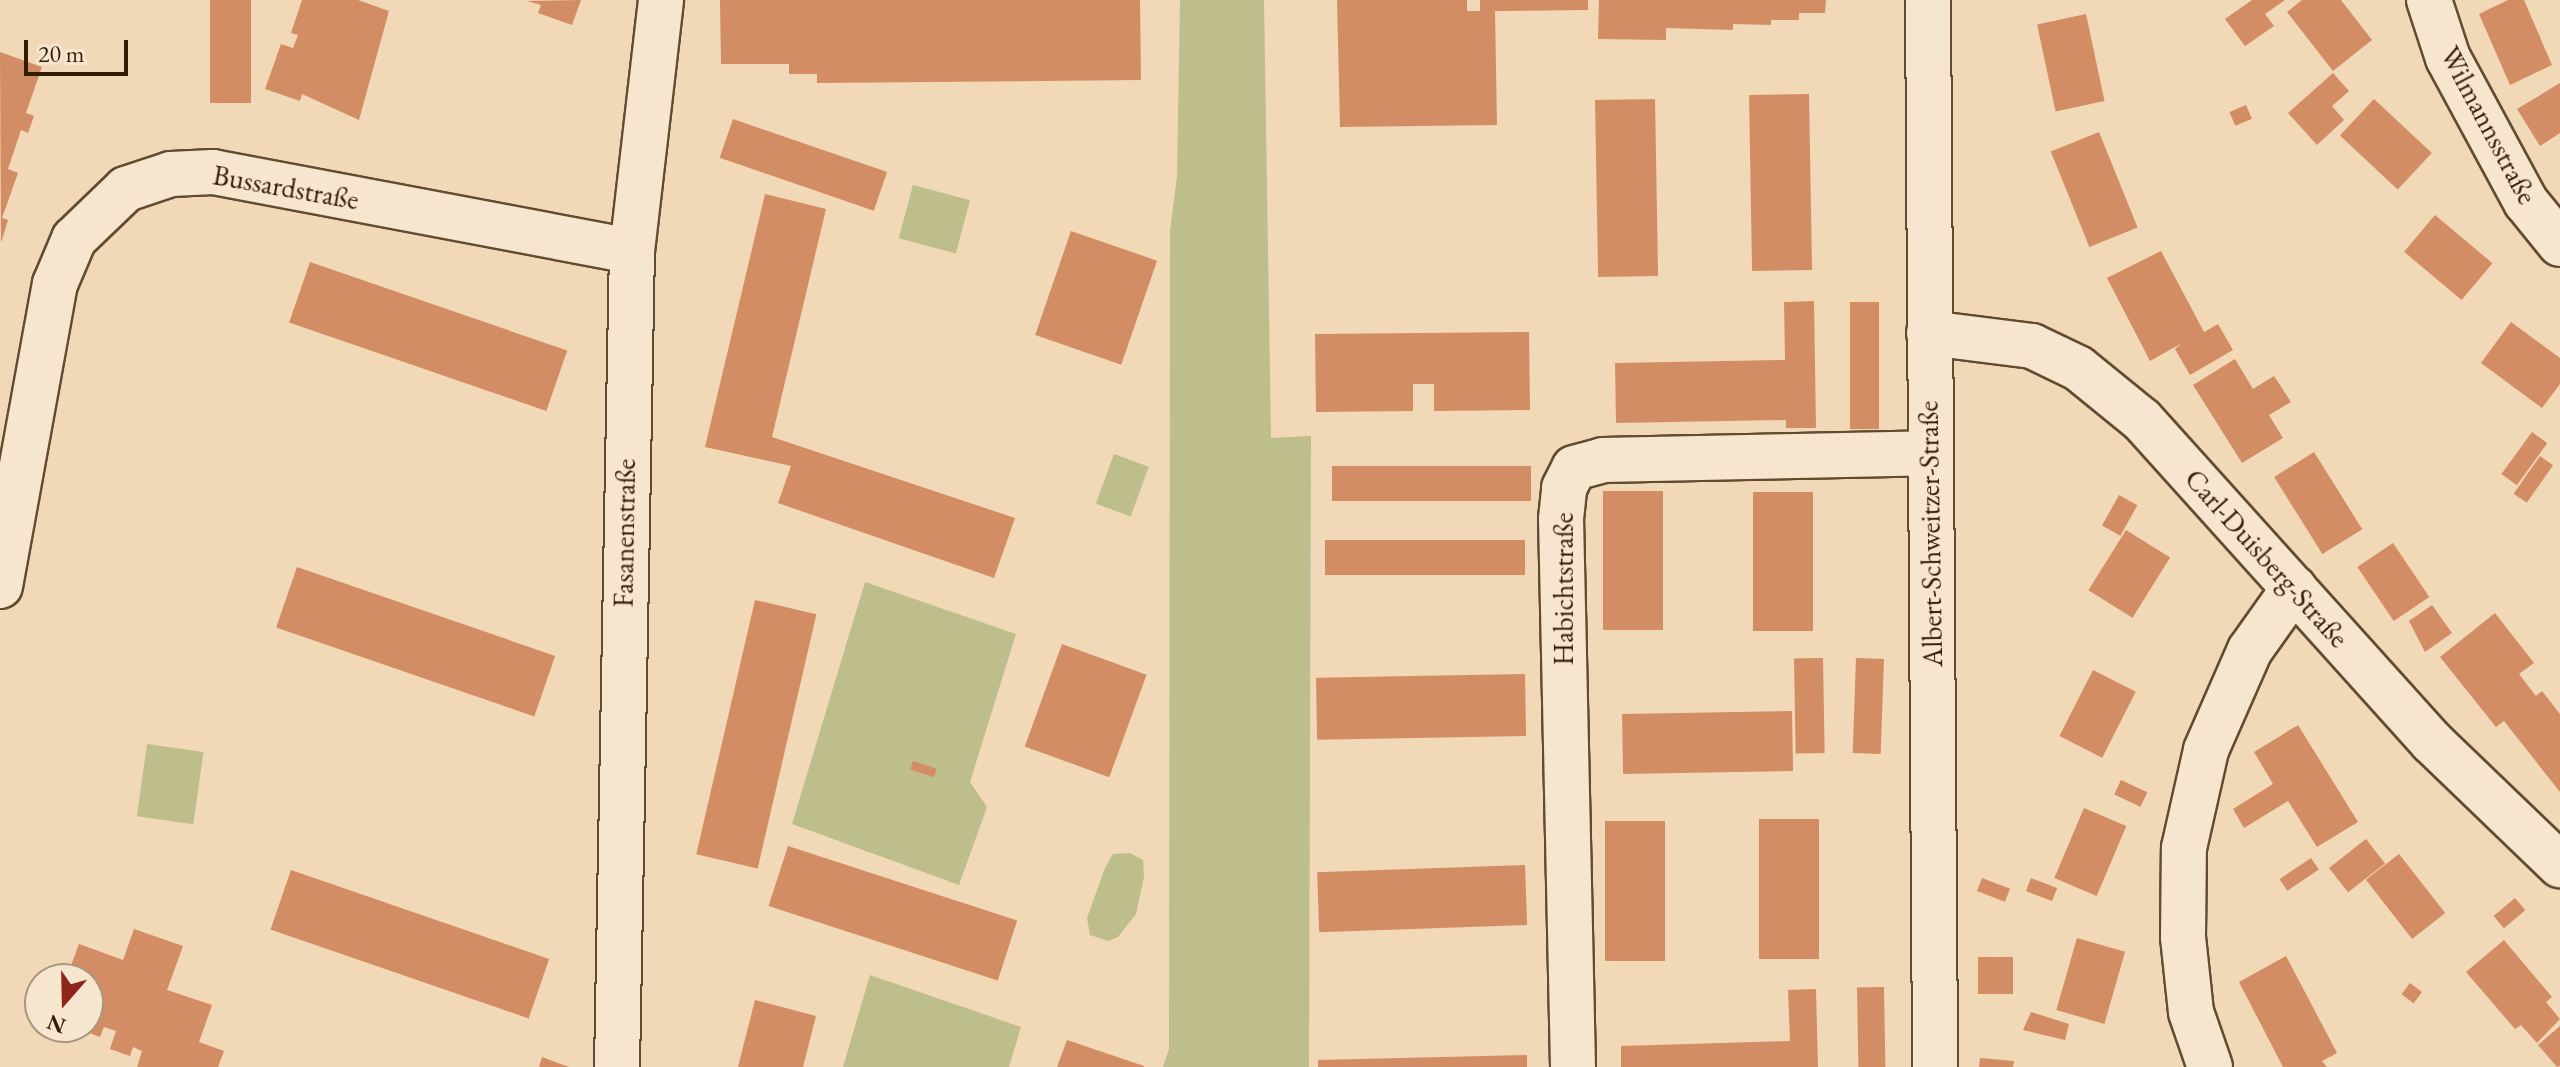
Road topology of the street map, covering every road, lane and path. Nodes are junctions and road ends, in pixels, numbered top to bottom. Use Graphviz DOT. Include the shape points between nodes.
graph roads {
  1 [pos="661,0"];
  2 [pos="1928,0"];
  3 [pos="2429,0"];
  4 [pos="2560,244"];
  5 [pos="632,251"];
  6 [pos="1929,333"];
  7 [pos="1929,453"];
  8 [pos="0,586"];
  9 [pos="2294,588"];
  10 [pos="2560,865"];
  11 [pos="617,1067"];
  12 [pos="1573,1067"];
  13 [pos="1935,1067"];
  14 [pos="2210,1067"];
  1 -- 5 [label="street, Fasanenstraße"];
  2 -- 6 [label="street, Albert-Schweitzer-Straße"];
  3 -- 4 [label="street, Wilmannsstraße" via="2448,58 2526,202"];
  5 -- 8 [label="street, Bussardstraße" via="213,172 171,174 126,189 74,239 55,284"];
  5 -- 11 [label="street, Fasanenstraße"];
  6 -- 7 [label="street, Albert-Schweitzer-Straße"];
  6 -- 9 [label="street, Carl-Duisberg-Straße" via="2004,339 2078,368 2142,420"];
  7 -- 12 [label="street, Habichtstraße" via="1603,460 1574,468 1564,488 1561,519"];
  7 -- 13 [label="street, Albert-Schweitzer-Straße"];
  9 -- 10 [label="street, Carl-Duisberg-Straße" via="2432,742"];
  9 -- 14 [label="street" via="2250,650 2206,750 2184,848 2183,937 2191,1012"];
}
